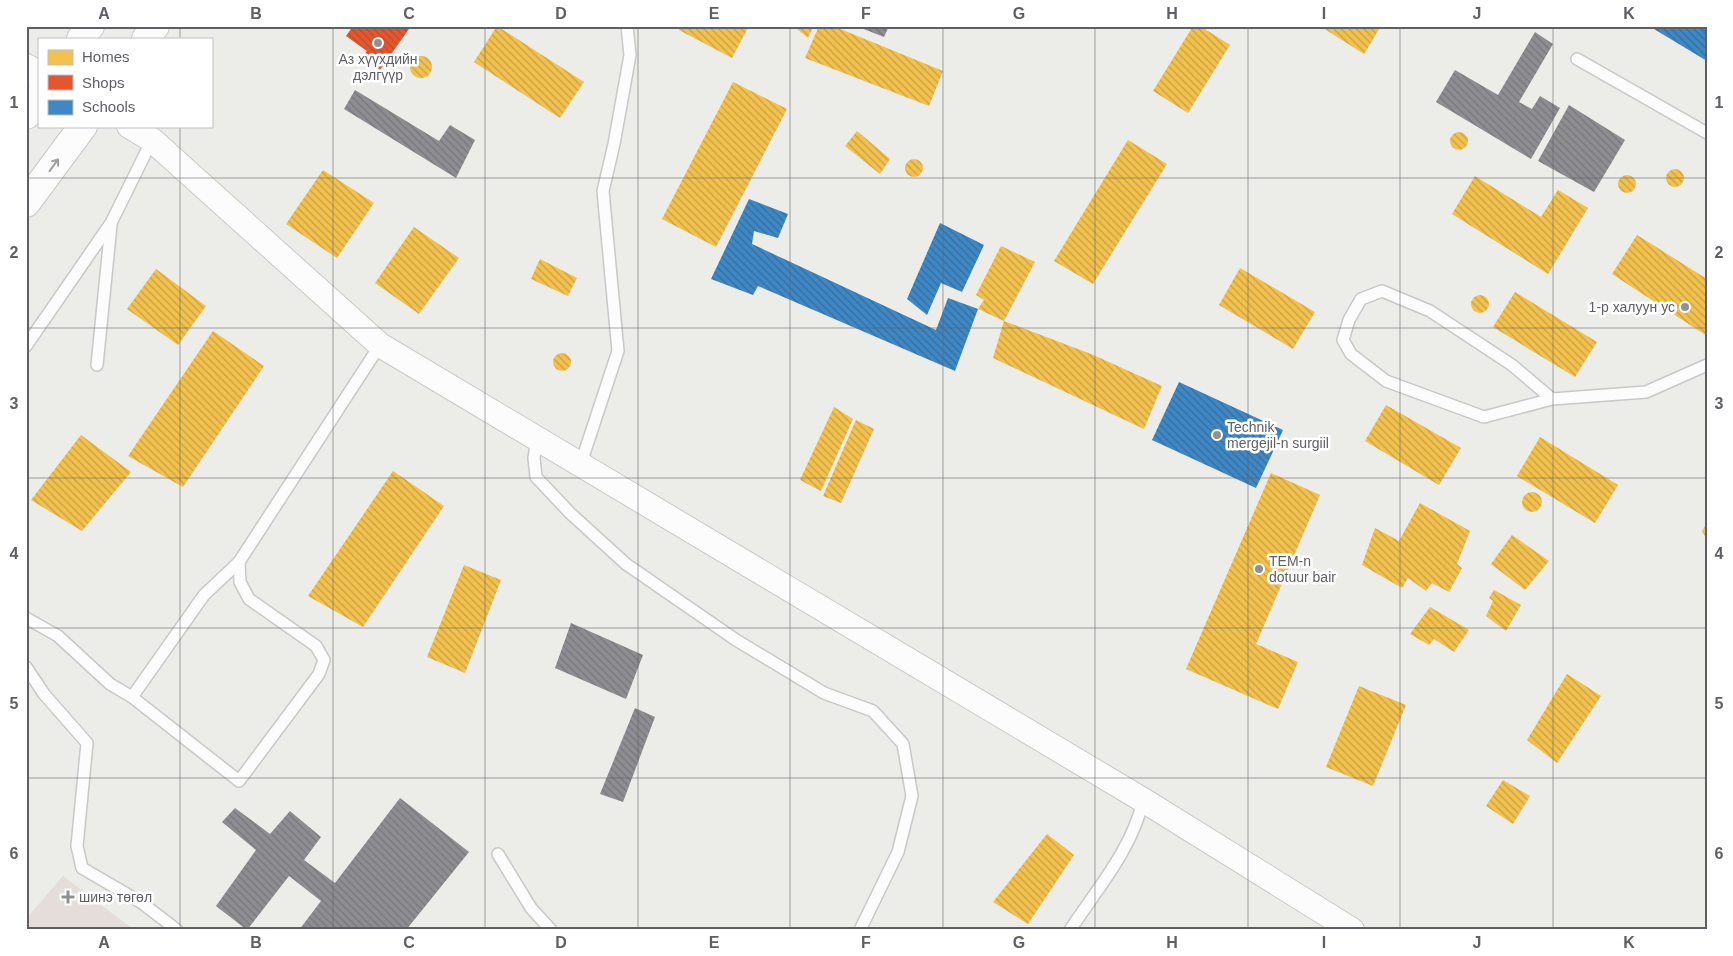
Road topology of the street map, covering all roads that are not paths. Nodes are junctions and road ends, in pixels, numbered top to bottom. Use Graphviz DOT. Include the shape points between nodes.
graph roads {
  1 [pos="90,26"];
  2 [pos="155,26"];
  3 [pos="627,26"];
  4 [pos="82,38"];
  5 [pos="147,38"];
  6 [pos="1577,60"];
  7 [pos="26,68"];
  8 [pos="38,75"];
  9 [pos="38,98"];
  10 [pos="26,114"];
  11 [pos="82,128"];
  12 [pos="132,128"];
  13 [pos="1707,134"];
  14 [pos="152,140"];
  15 [pos="26,203"];
  16 [pos="111,223"];
  17 [pos="380,344"];
  18 [pos="26,346"];
  19 [pos="97,365"];
  20 [pos="1707,365"];
  21 [pos="1552,399"];
  22 [pos="537,437"];
  23 [pos="581,463"];
  24 [pos="239,562"];
  25 [pos="26,618"];
  26 [pos="26,667"];
  27 [pos="132,697"];
  28 [pos="1143,800"];
  29 [pos="498,854"];
  30 [pos="177,930"];
  31 [pos="551,930"];
  32 [pos="860,930"];
  33 [pos="1070,930"];
  34 [pos="1352,930"];
  1 -- 4 [label="main road"];
  2 -- 5 [label="main road"];
  3 -- 23 [label="lane" via="630,55 603,190 618,351"];
  6 -- 13 [label="lane"];
  7 -- 8 [label="main road"];
  9 -- 10 [label="main road"];
  15 -- 11 [label="main road, one-way"];
  12 -- 14 [label="street"];
  14 -- 16 [label="lane"];
  14 -- 17 [label="street"];
  16 -- 18 [label="lane"];
  16 -- 19 [label="lane"];
  17 -- 22 [label="street"];
  17 -- 24 [label="lane"];
  20 -- 21 [label="lane" via="1646,392"];
  21 -- 21 [label="lane" via="1484,417 1386,381 1352,354 1343,340 1349,320 1361,299 1382,291 1430,311 1512,365"];
  22 -- 23 [label="street"];
  22 -- 32 [label="lane" via="536,477 626,564 736,640 824,693 873,711 903,744 912,796 898,852"];
  23 -- 28 [label="street"];
  24 -- 27 [label="lane" via="204,595"];
  24 -- 27 [label="lane" via="240,582 249,599 316,646 324,660 319,674 239,781"];
  25 -- 27 [label="lane" via="58,636 110,684"];
  26 -- 30 [label="lane" via="44,694 87,743 77,846 82,868 142,903"];
  28 -- 33 [label="lane" via="1132,838"];
  28 -- 34 [label="street"];
  29 -- 31 [label="lane" via="531,908"];
}
